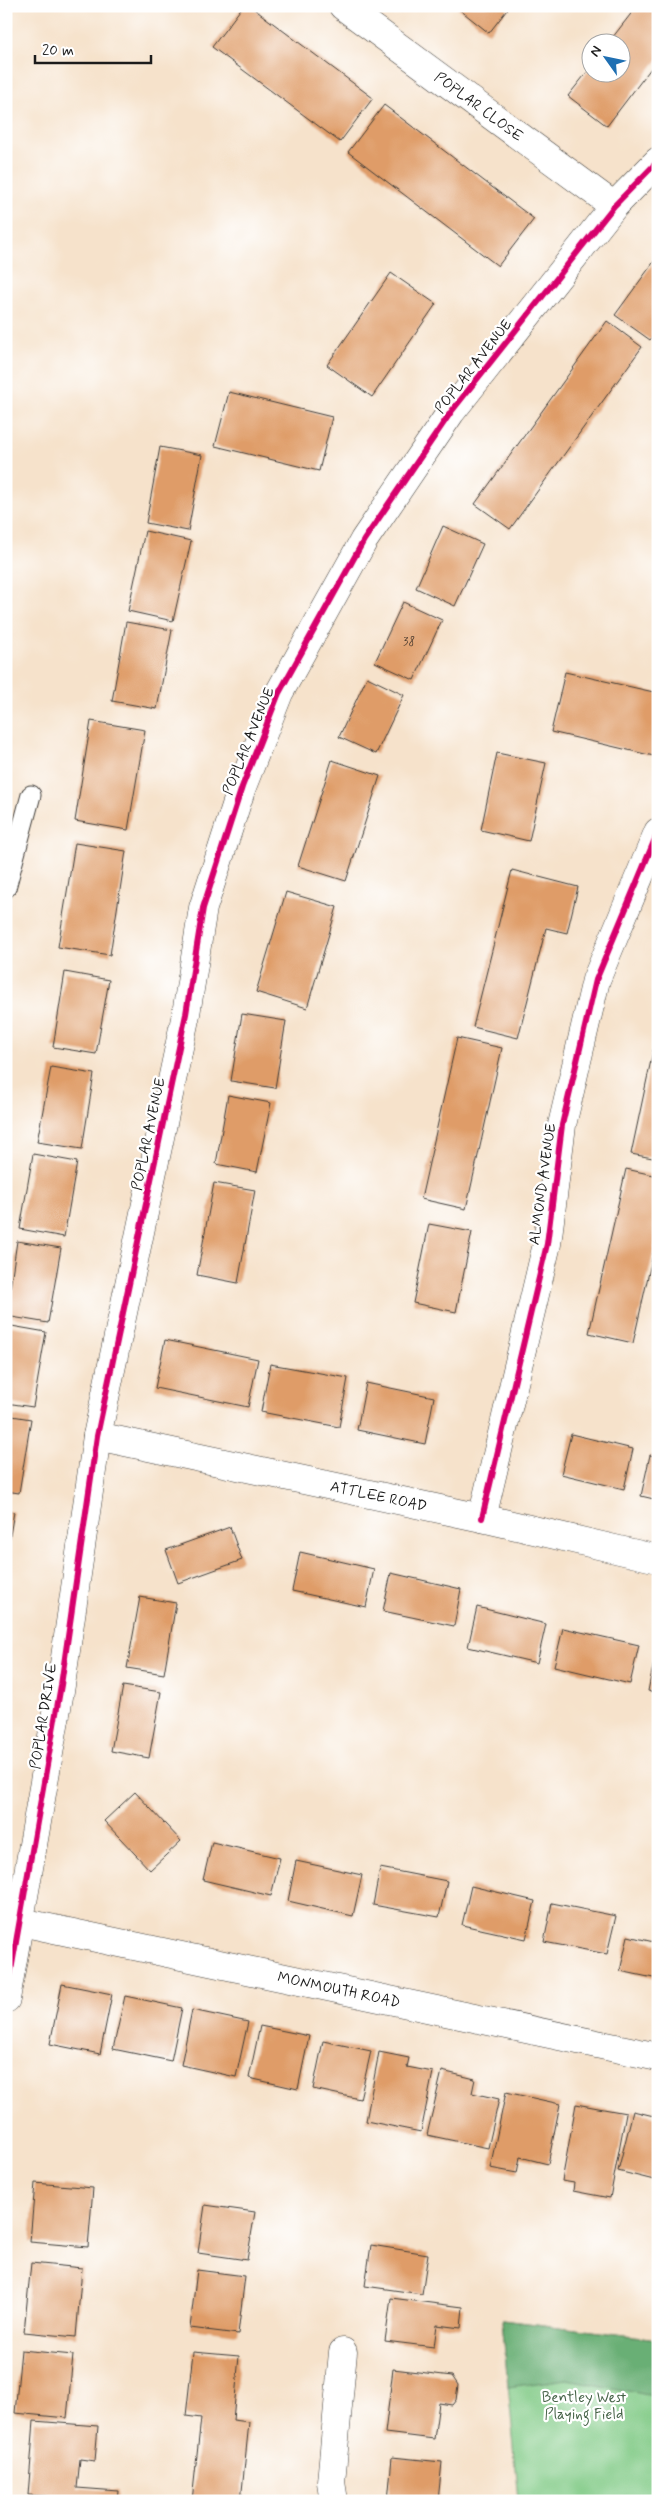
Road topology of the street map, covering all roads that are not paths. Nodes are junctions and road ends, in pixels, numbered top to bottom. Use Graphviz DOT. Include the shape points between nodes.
graph roads {
  1 [pos="343,6"];
  2 [pos="658,161"];
  3 [pos="614,206"];
  4 [pos="31,795"];
  5 [pos="658,832"];
  6 [pos="6,888"];
  7 [pos="97,1436"];
  8 [pos="482,1518"];
  9 [pos="658,1559"];
  10 [pos="21,1922"];
  11 [pos="6,1999"];
  12 [pos="658,2057"];
  13 [pos="342,2352"];
  14 [pos="334,2501"];
  1 -- 3 [label="street, POPLAR CLOSE"];
  2 -- 3 [label="street, POPLAR AVENUE"];
  3 -- 7 [label="street, POPLAR AVENUE" via="440,428 364,540 279,693 242,787 203,908 186,1014"];
  4 -- 6 [label="lane"];
  5 -- 8 [label="street, ALMOND AVENUE" via="596,980 562,1124 547,1244"];
  7 -- 8 [label="street, ATTLEE ROAD"];
  7 -- 10 [label="street, POPLAR DRIVE" via="62,1676"];
  8 -- 9 [label="street, ATTLEE ROAD"];
  10 -- 11 [label="street, POPLAR DRIVE"];
  10 -- 12 [label="street, MONMOUTH ROAD"];
  13 -- 14 [label="street" via="331,2482"];
}
